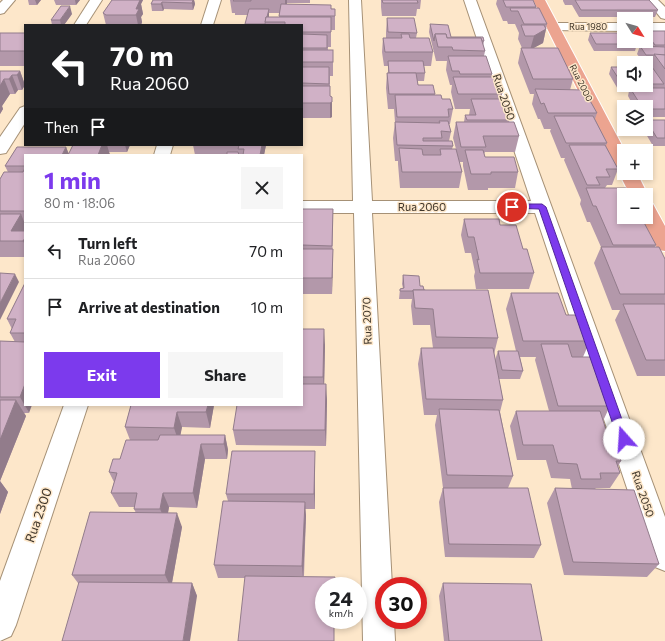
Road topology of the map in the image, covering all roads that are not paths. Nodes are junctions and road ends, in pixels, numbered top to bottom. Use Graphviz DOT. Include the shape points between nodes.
graph roads {
  1 [pos="9,0"];
  2 [pos="96,0"];
  3 [pos="215,0"];
  4 [pos="355,0"];
  5 [pos="470,0"];
  6 [pos="539,0"];
  7 [pos="652,0"];
  8 [pos="0,10"];
  9 [pos="665,15"];
  10 [pos="81,24"];
  11 [pos="207,24"];
  12 [pos="553,27"];
  13 [pos="617,27"];
  14 [pos="653,27"];
  15 [pos="665,28"];
  16 [pos="24,113"];
  17 [pos="0,149"];
  18 [pos="617,151"];
  19 [pos="303,207"];
  20 [pos="362,207"];
  21 [pos="542,207"];
  22 [pos="653,222"];
  23 [pos="665,245"];
  24 [pos="76,406"];
  25 [pos="665,557"];
  26 [pos="0,625"];
  27 [pos="379,641"];
  1 -- 8 [label="street"];
  2 -- 10 [label="street"];
  3 -- 11 [label="street"];
  4 -- 20 [label="street, Rua 2070"];
  5 -- 21 [label="street, Rua 2050"];
  6 -- 12 [label="main road, Rua 2000"];
  7 -- 9 [label="street"];
  12 -- 13 [label="street, Rua 1980"];
  12 -- 18 [label="main road, Rua 2000"];
  14 -- 15 [label="street"];
  16 -- 17 [label="street"];
  19 -- 20 [label="street, Rua 2060"];
  20 -- 21 [label="street, Rua 2060"];
  20 -- 27 [label="street, Rua 2070"];
  21 -- 25 [label="street, Rua 2050"];
  22 -- 23 [label="main road"];
  24 -- 26 [label="street, Rua 2300"];
}
